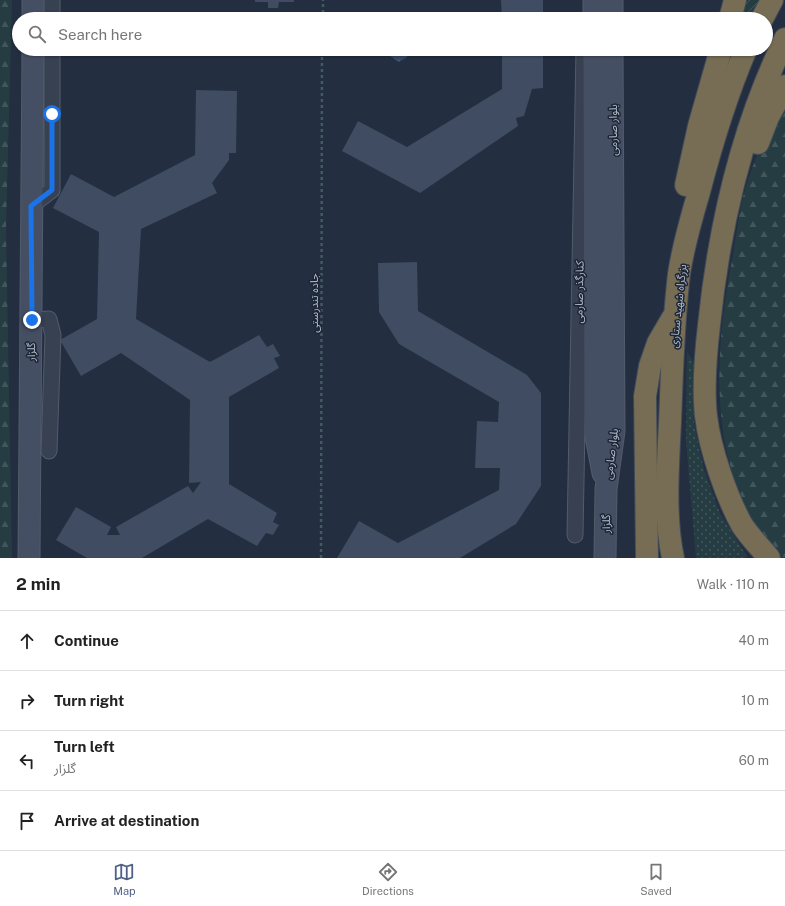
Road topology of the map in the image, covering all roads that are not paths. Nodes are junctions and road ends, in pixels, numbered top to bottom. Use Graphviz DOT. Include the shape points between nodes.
graph roads {
  1 [pos="33,0"];
  2 [pos="52,0"];
  3 [pos="584,0"];
  4 [pos="594,0"];
  5 [pos="612,0"];
  6 [pos="735,0"];
  7 [pos="772,0"];
  8 [pos="33,12"];
  9 [pos="52,12"];
  10 [pos="584,12"];
  11 [pos="594,12"];
  12 [pos="612,12"];
  13 [pos="732,12"];
  14 [pos="766,12"];
  15 [pos="785,39"];
  16 [pos="32,56"];
  17 [pos="52,56"];
  18 [pos="584,56"];
  19 [pos="594,56"];
  20 [pos="612,56"];
  21 [pos="719,56"];
  22 [pos="743,56"];
  23 [pos="785,86"];
  24 [pos="31,206"];
  25 [pos="716,267"];
  26 [pos="679,273"];
  27 [pos="676,312"];
  28 [pos="32,320"];
  29 [pos="49,451"];
  30 [pos="606,489"];
  31 [pos="575,535"];
  32 [pos="672,553"];
  33 [pos="29,558"];
  34 [pos="605,558"];
  35 [pos="647,558"];
  36 [pos="768,558"];
  1 -- 8 [label="street"];
  2 -- 9 [label="street"];
  3 -- 10 [label="street"];
  4 -- 11 [label="street"];
  5 -- 12 [label="street"];
  6 -- 13 [label="highway"];
  7 -- 14 [label="highway"];
  15 -- 25 [label="highway" via="758,101 741,152"];
  16 -- 24 [label="street, گلزار"];
  17 -- 24 [label="street" via="52,190"];
  18 -- 31 [label="street, کنارگذر صارمی"];
  19 -- 30 [label="street, بلوار صارمی" via="595,431"];
  20 -- 30 [label="street, بلوار صارمی" via="614,431"];
  21 -- 26 [label="highway" via="699,126 684,196"];
  22 -- 26 [label="highway, بزرگراه شهید ستاری" via="717,124"];
  23 -- 25 [label="highway" via="768,117 744,180"];
  24 -- 28 [label="street, گلزار"];
  25 -- 36 [label="highway" via="706,353 706,416 720,477 743,525"];
  26 -- 27 [label="highway, بزرگراه شهید ستاری"];
  27 -- 32 [label="highway, بزرگراه شهید ستاری" via="668,445"];
  27 -- 35 [label="highway" via="658,343 650,366 645,396"];
  28 -- 29 [label="street" via="49,319 53,335"];
  28 -- 33 [label="street, گلزار"];
  30 -- 34 [label="street, گلزار"];
}
